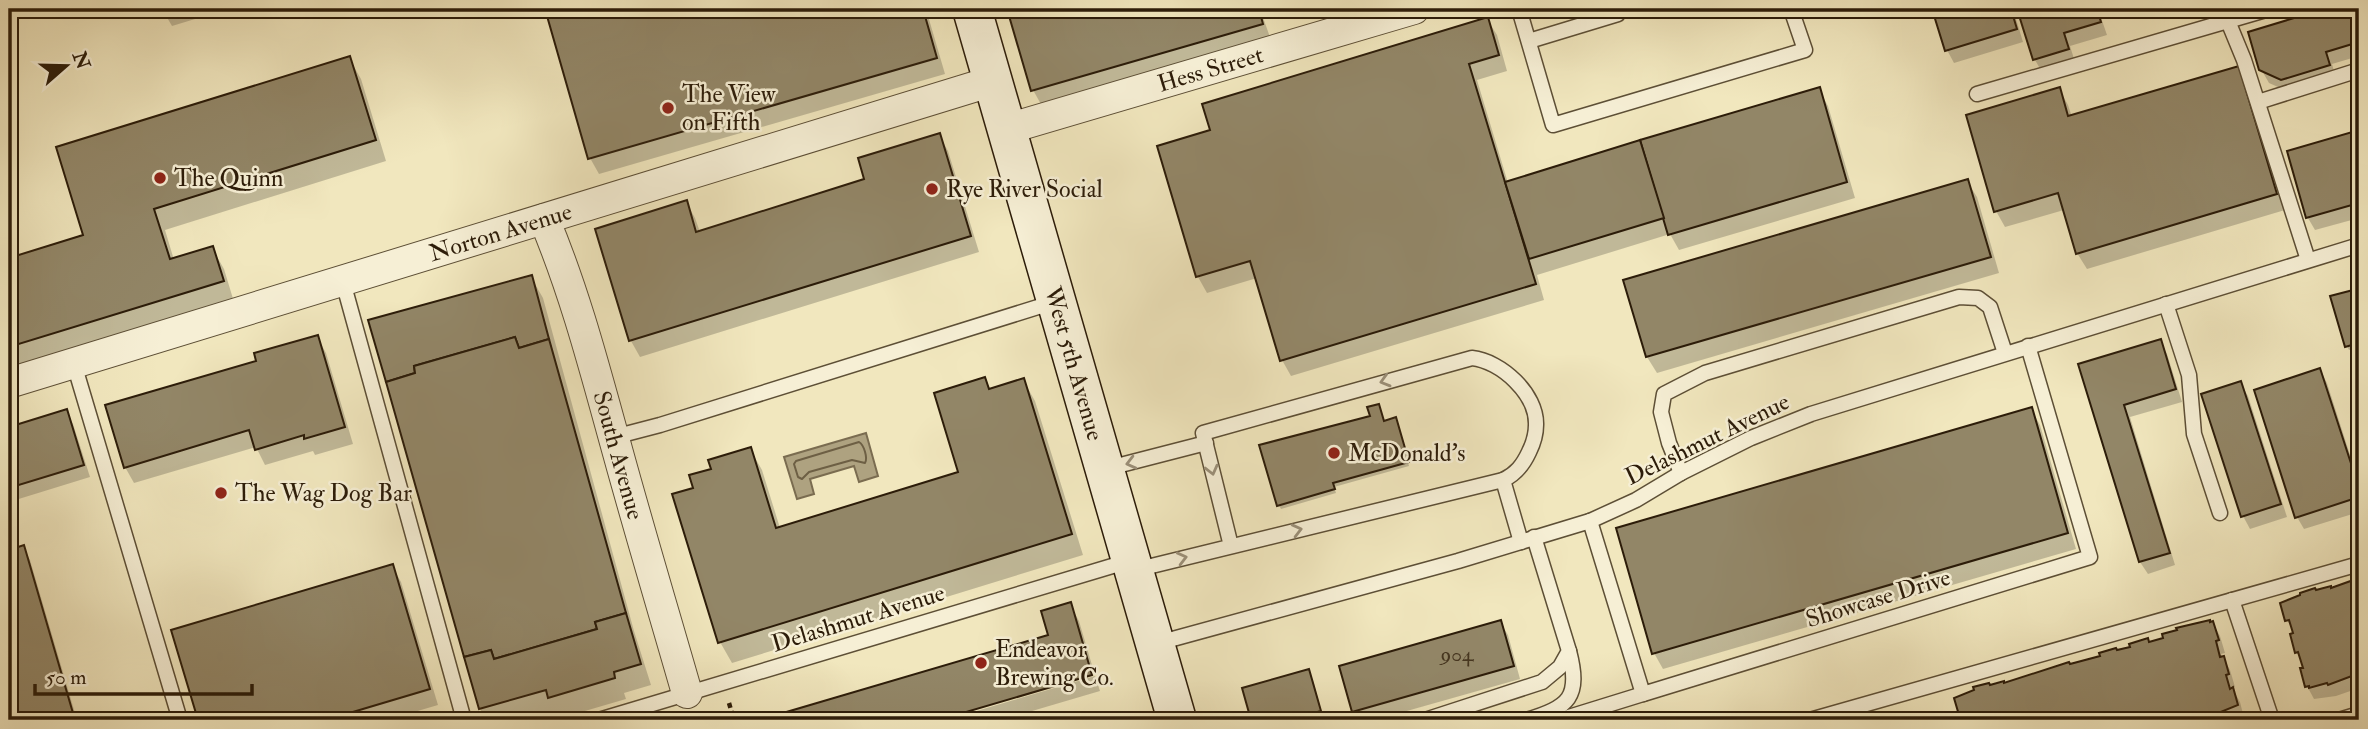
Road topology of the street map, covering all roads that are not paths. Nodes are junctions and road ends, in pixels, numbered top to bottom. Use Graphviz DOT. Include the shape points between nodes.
graph roads {
  1 [pos="972,9"];
  2 [pos="1414,9"];
  3 [pos="1519,9"];
  4 [pos="1634,9"];
  5 [pos="1791,9"];
  6 [pos="2269,9"];
  7 [pos="1617,11"];
  8 [pos="2226,15"];
  9 [pos="1529,41"];
  10 [pos="2359,70"];
  11 [pos="993,81"];
  12 [pos="1977,94"];
  13 [pos="2258,102"];
  14 [pos="1007,129"];
  15 [pos="544,219"];
  16 [pos="2359,244"];
  17 [pos="2308,260"];
  18 [pos="343,282"];
  19 [pos="1056,301"];
  20 [pos="2166,304"];
  21 [pos="2028,346"];
  22 [pos="2005,353"];
  23 [pos="74,364"];
  24 [pos="9,383"];
  25 [pos="614,438"];
  26 [pos="1206,443"];
  27 [pos="1104,470"];
  28 [pos="1681,473"];
  29 [pos="1503,480"];
  30 [pos="2220,513"];
  31 [pos="1590,521"];
  32 [pos="1527,540"];
  33 [pos="1231,546"];
  34 [pos="2359,564"];
  35 [pos="1132,566"];
  36 [pos="2232,600"];
  37 [pos="1154,644"];
  38 [pos="1569,651"];
  39 [pos="687,693"];
  40 [pos="1643,694"];
  41 [pos="2359,714"];
  42 [pos="180,720"];
  43 [pos="464,720"];
  44 [pos="600,720"];
  45 [pos="1177,720"];
  46 [pos="1425,720"];
  47 [pos="1526,720"];
  48 [pos="1559,720"];
  49 [pos="1810,720"];
  50 [pos="2272,720"];
  51 [pos="2339,720"];
  1 -- 11 [label="main road, West 5th Avenue"];
  2 -- 14 [label="street, Hess Street"];
  3 -- 9 [label="lane"];
  4 -- 7 [label="lane"];
  5 -- 9 [label="lane" via="1805,50 1553,125"];
  6 -- 8 [label="lane"];
  7 -- 9 [label="lane"];
  8 -- 12 [label="lane"];
  8 -- 13 [label="lane"];
  10 -- 13 [label="lane"];
  11 -- 14 [label="main road, West 5th Avenue"];
  11 -- 15 [label="street, Norton Avenue"];
  13 -- 17 [label="lane"];
  14 -- 19 [label="main road, West 5th Avenue"];
  15 -- 18 [label="street, Norton Avenue"];
  15 -- 25 [label="street, South Avenue" via="565,270"];
  16 -- 17 [label="lane, Delashmut Avenue"];
  17 -- 20 [label="lane, Delashmut Avenue"];
  18 -- 23 [label="street, Norton Avenue"];
  18 -- 43 [label="lane"];
  19 -- 25 [label="lane"];
  19 -- 27 [label="main road, West 5th Avenue"];
  20 -- 21 [label="lane, Delashmut Avenue"];
  20 -- 30 [label="lane" via="2189,375 2194,434"];
  21 -- 22 [label="lane, Delashmut Avenue"];
  21 -- 40 [label="lane, Showcase Drive" via="2090,557"];
  22 -- 28 [label="lane, Delashmut Avenue" via="1811,414"];
  22 -- 28 [label="lane" via="1990,307 1978,298 1959,297 1705,373 1664,394 1661,412"];
  23 -- 24 [label="street, Norton Avenue"];
  23 -- 42 [label="lane"];
  25 -- 39 [label="street, South Avenue"];
  26 -- 27 [label="lane, one-way"];
  29 -- 26 [label="lane, one-way" via="1519,470 1537,424 1531,403 1515,382 1491,363 1472,358 1203,433"];
  26 -- 33 [label="lane, one-way"];
  27 -- 35 [label="main road, West 5th Avenue"];
  28 -- 31 [label="lane, Delashmut Avenue"];
  29 -- 32 [label="lane"];
  33 -- 29 [label="lane, Delashmut Avenue, one-way"];
  31 -- 32 [label="lane, Delashmut Avenue"];
  31 -- 40 [label="lane"];
  32 -- 37 [label="lane, Delashmut Avenue"];
  32 -- 38 [label="lane"];
  35 -- 33 [label="lane, Delashmut Avenue, one-way"];
  34 -- 36 [label="lane"];
  35 -- 37 [label="main road, West 5th Avenue"];
  35 -- 39 [label="lane, Delashmut Avenue"];
  36 -- 49 [label="lane"];
  36 -- 50 [label="lane"];
  37 -- 45 [label="main road, West 5th Avenue"];
  38 -- 46 [label="lane" via="1560,667 1542,682"];
  38 -- 47 [label="lane" via="1575,673 1573,691 1562,706"];
  39 -- 44 [label="lane, Delashmut Avenue"];
  40 -- 48 [label="lane"];
  41 -- 51 [label="lane"];
}
